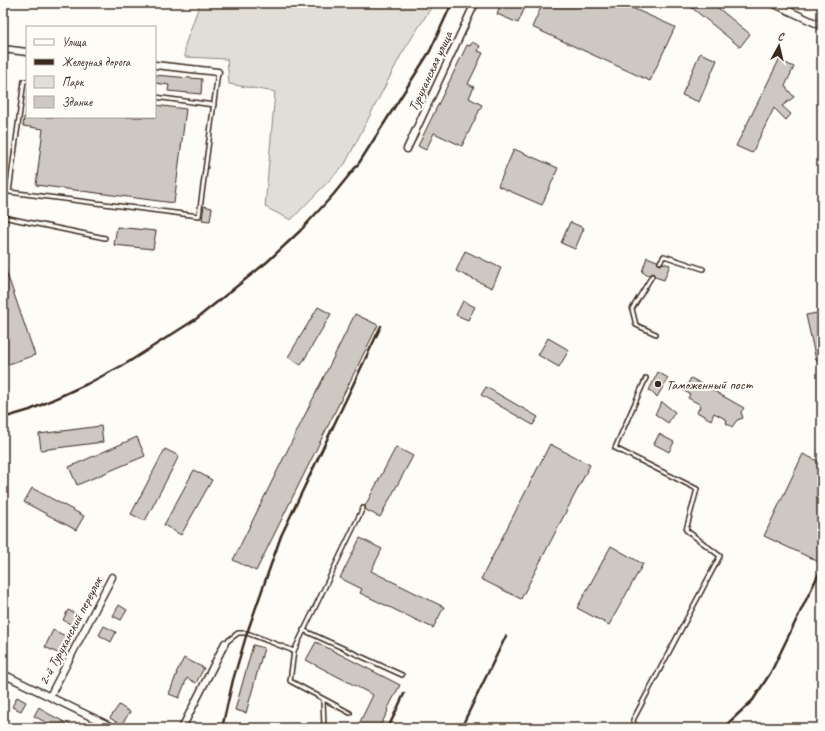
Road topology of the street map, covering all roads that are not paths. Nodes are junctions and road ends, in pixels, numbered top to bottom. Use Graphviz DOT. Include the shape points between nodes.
graph roads {
  1 [pos="475,3"];
  2 [pos="772,3"];
  3 [pos="822,26"];
  4 [pos="3,49"];
  5 [pos="26,52"];
  6 [pos="156,65"];
  7 [pos="218,72"];
  8 [pos="26,82"];
  9 [pos="156,97"];
  10 [pos="214,105"];
  11 [pos="407,149"];
  12 [pos="3,217"];
  13 [pos="105,238"];
  14 [pos="660,262"];
  15 [pos="703,269"];
  16 [pos="652,276"];
  17 [pos="656,334"];
  18 [pos="646,378"];
  19 [pos="363,508"];
  20 [pos="112,577"];
  21 [pos="303,630"];
  22 [pos="225,643"];
  23 [pos="294,651"];
  24 [pos="3,674"];
  25 [pos="402,675"];
  26 [pos="50,696"];
  27 [pos="323,699"];
  28 [pos="350,713"];
  29 [pos="114,728"];
  30 [pos="182,728"];
  31 [pos="324,728"];
  32 [pos="635,728"];
  1 -- 11 [label="street, Туруханская улица"];
  2 -- 3 [label="street"];
  4 -- 5 [label="street"];
  6 -- 7 [label="street"];
  7 -- 10 [label="lane"];
  8 -- 10 [label="lane" via="24,81 9,192 199,216"];
  9 -- 10 [label="lane"];
  12 -- 13 [label="lane"];
  14 -- 15 [label="lane" via="664,256"];
  16 -- 17 [label="lane" via="632,308 636,325"];
  18 -- 32 [label="lane" via="615,448 697,489 686,530 720,556 633,720"];
  19 -- 21 [label="lane"];
  20 -- 26 [label="street, 2-й Туруханский переулок"];
  21 -- 23 [label="lane"];
  21 -- 25 [label="lane"];
  22 -- 23 [label="lane" via="238,633 247,633"];
  22 -- 30 [label="street"];
  23 -- 27 [label="lane" via="290,681"];
  24 -- 26 [label="street"];
  26 -- 29 [label="street"];
  27 -- 28 [label="lane"];
  27 -- 31 [label="lane"];
}
